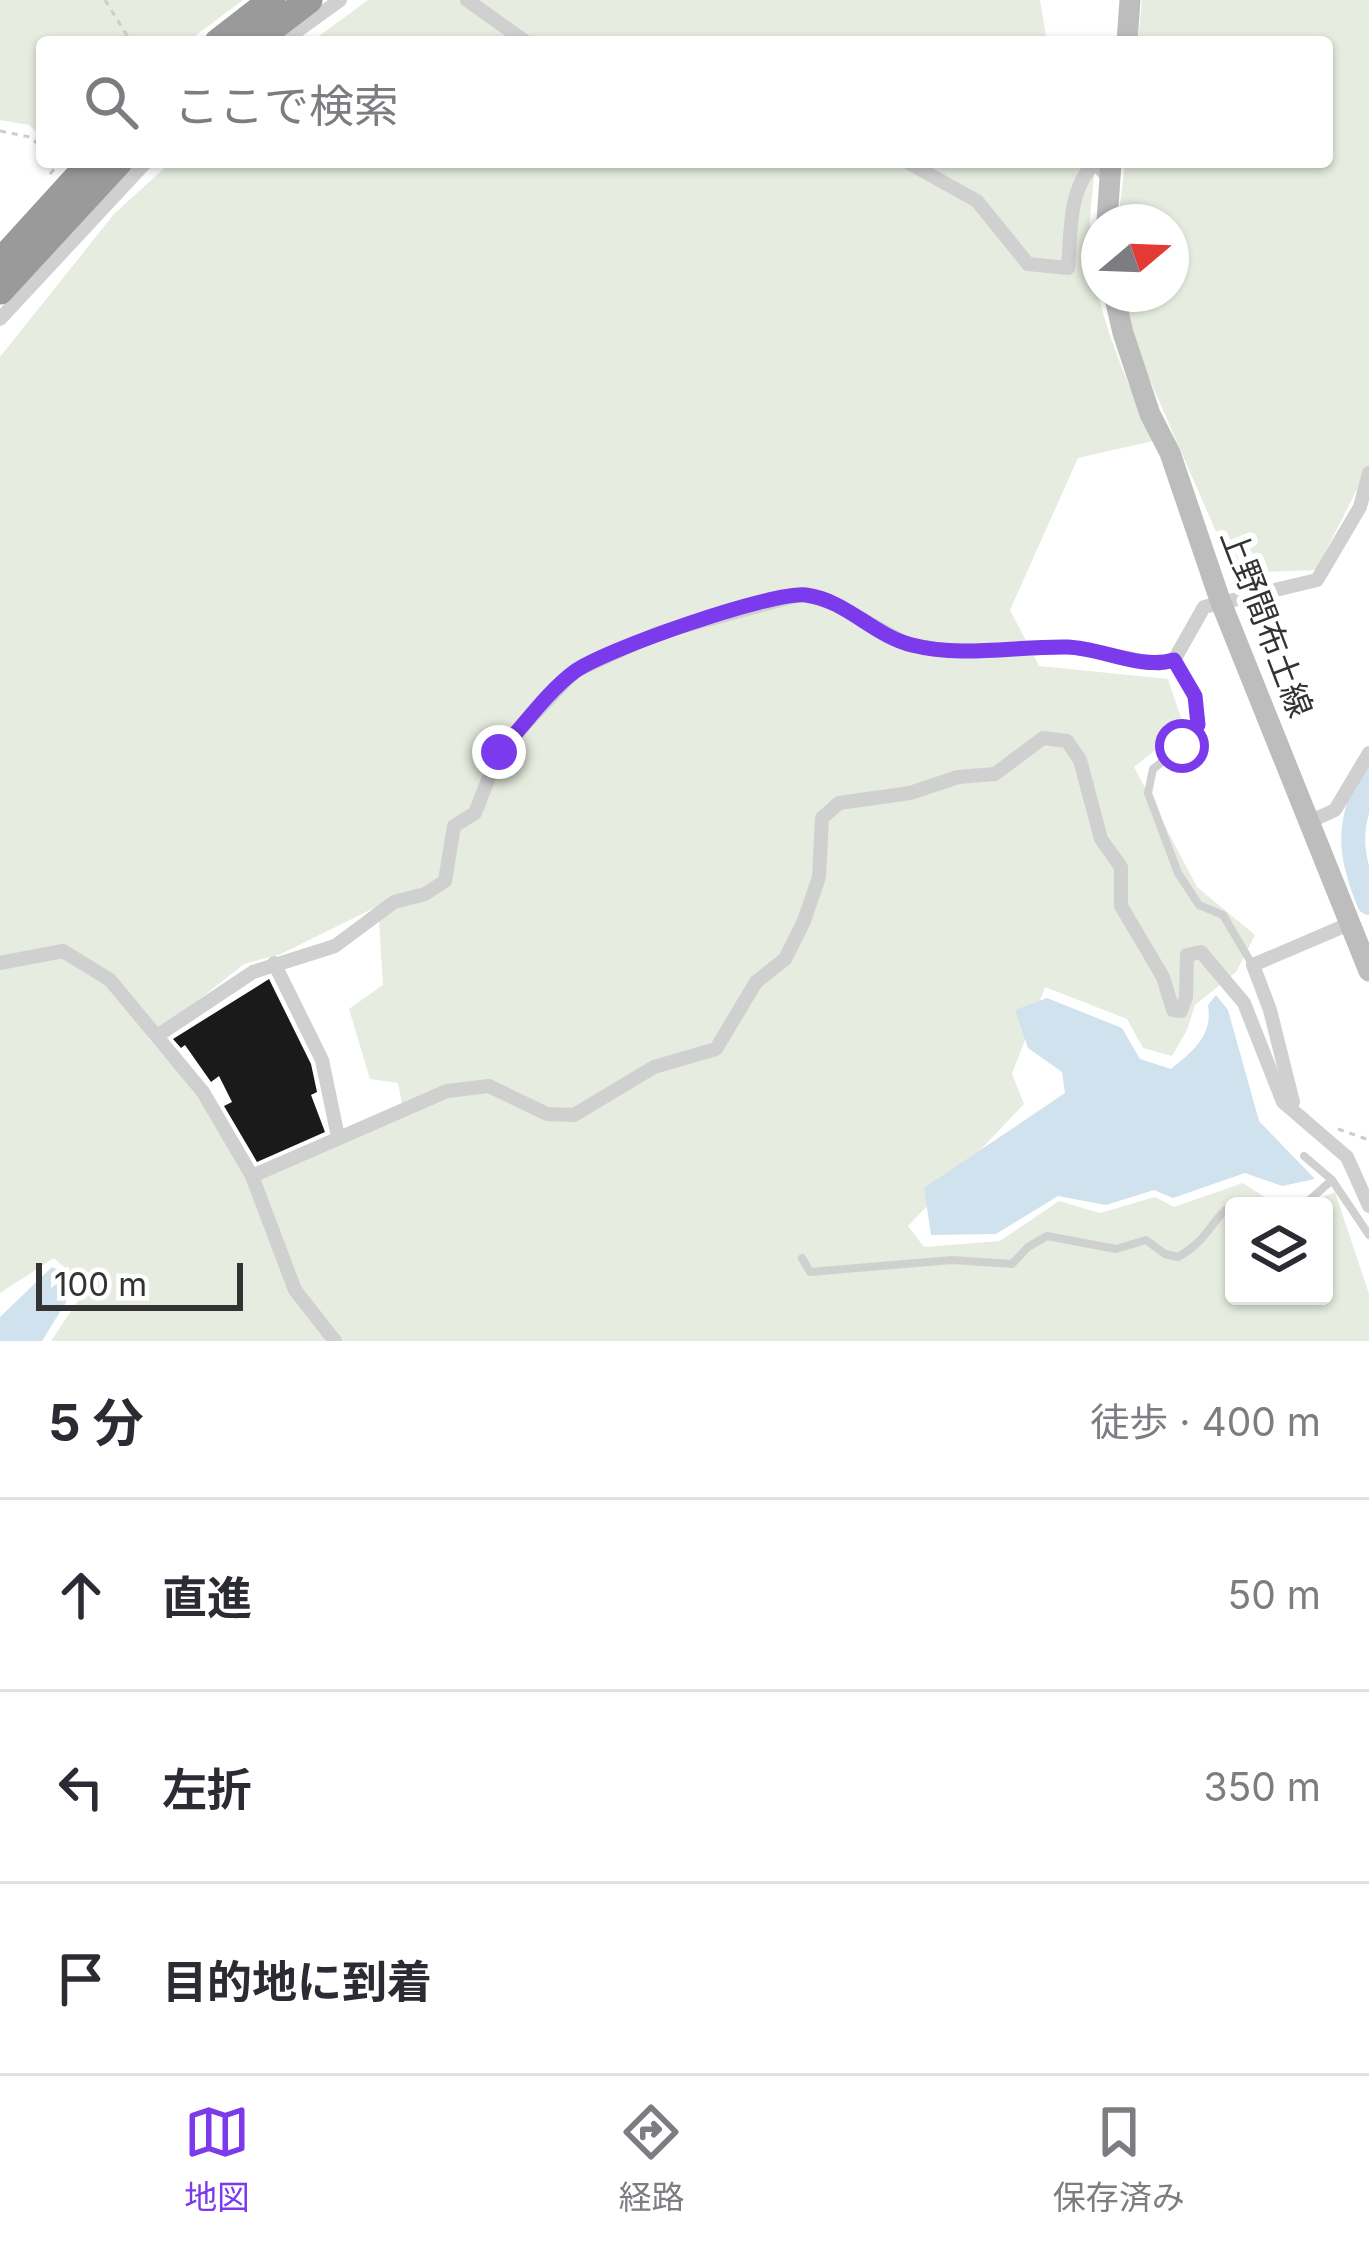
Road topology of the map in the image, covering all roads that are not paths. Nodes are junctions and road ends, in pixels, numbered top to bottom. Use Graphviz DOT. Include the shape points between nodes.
graph roads {
  1 [pos="272,0"];
  2 [pos="309,0"];
  3 [pos="340,0"];
  4 [pos="466,0"];
  5 [pos="1130,0"];
  6 [pos="226,36"];
  7 [pos="262,36"];
  8 [pos="289,36"];
  9 [pos="517,36"];
  10 [pos="1127,36"];
  11 [pos="86,168"];
  12 [pos="113,168"];
  13 [pos="140,168"];
  14 [pos="918,168"];
  15 [pos="1090,168"];
  16 [pos="1110,170"];
  17 [pos="1108,204"];
  18 [pos="0,262"];
  19 [pos="0,291"];
  20 [pos="1119,312"];
  21 [pos="0,319"];
  22 [pos="1369,473"];
  23 [pos="1220,600"];
  24 [pos="1174,660"];
  25 [pos="1369,753"];
  26 [pos="1309,823"];
  27 [pos="1349,924"];
  28 [pos="0,963"];
  29 [pos="274,963"];
  30 [pos="1252,965"];
  31 [pos="1369,971"];
  32 [pos="157,1036"];
  33 [pos="1302,1117"];
  34 [pos="338,1137"];
  35 [pos="1304,1156"];
  36 [pos="252,1176"];
  37 [pos="1332,1180"];
  38 [pos="1312,1197"];
  39 [pos="1369,1205"];
  40 [pos="1225,1210"];
  41 [pos="1369,1235"];
  42 [pos="802,1258"];
  43 [pos="335,1341"];
  1 -- 6 [label="highway"];
  2 -- 7 [label="highway"];
  3 -- 8 [label="street"];
  4 -- 9 [label="street"];
  5 -- 10 [label="main road"];
  11 -- 18 [label="highway"];
  12 -- 19 [label="highway"];
  13 -- 21 [label="street"];
  14 -- 15 [label="street" via="977,201 1028,264 1068,268 1073,212"];
  16 -- 17 [label="main road"];
  20 -- 23 [label="main road, 上野間布土線"];
  22 -- 23 [label="street" via="1360,507 1317,580"];
  23 -- 24 [label="street" via="1204,607"];
  23 -- 26 [label="main road, 上野間布土線"];
  24 -- 29 [label="street" via="1072,647 909,645 803,594 658,633 574,672 499,752 475,813 454,826 445,880 394,902 335,946"];
  24 -- 30 [label="lane" via="1195,696 1198,725 1154,769 1148,793 1178,873 1199,905 1223,915"];
  25 -- 26 [label="street" via="1335,809"];
  26 -- 27 [label="main road, 上野間布土線"];
  27 -- 30 [label="street"];
  27 -- 31 [label="main road, 上野間布土線"];
  28 -- 32 [label="street" via="63,951 110,980"];
  29 -- 32 [label="street"];
  29 -- 34 [label="street" via="322,1060"];
  30 -- 33 [label="street" via="1288,1095"];
  32 -- 36 [label="street" via="203,1092"];
  33 -- 34 [label="street" via="1283,1102 1244,1003 1201,952 1187,955 1186,997 1173,1010 1121,906 1121,867 1101,839 1080,760 1067,741 1043,738 995,773 839,802 822,818 819,877 804,921 716,1049 654,1067 574,1115 547,1114 489,1086 447,1091"];
  33 -- 39 [label="street" via="1347,1157"];
  34 -- 36 [label="street"];
  35 -- 37 [label="lane"];
  36 -- 43 [label="street" via="295,1290"];
  37 -- 38 [label="lane"];
  37 -- 41 [label="lane"];
  40 -- 42 [label="lane" via="1178,1257 1146,1240 1116,1249 1047,1236 1012,1264 952,1260 810,1272"];
}
